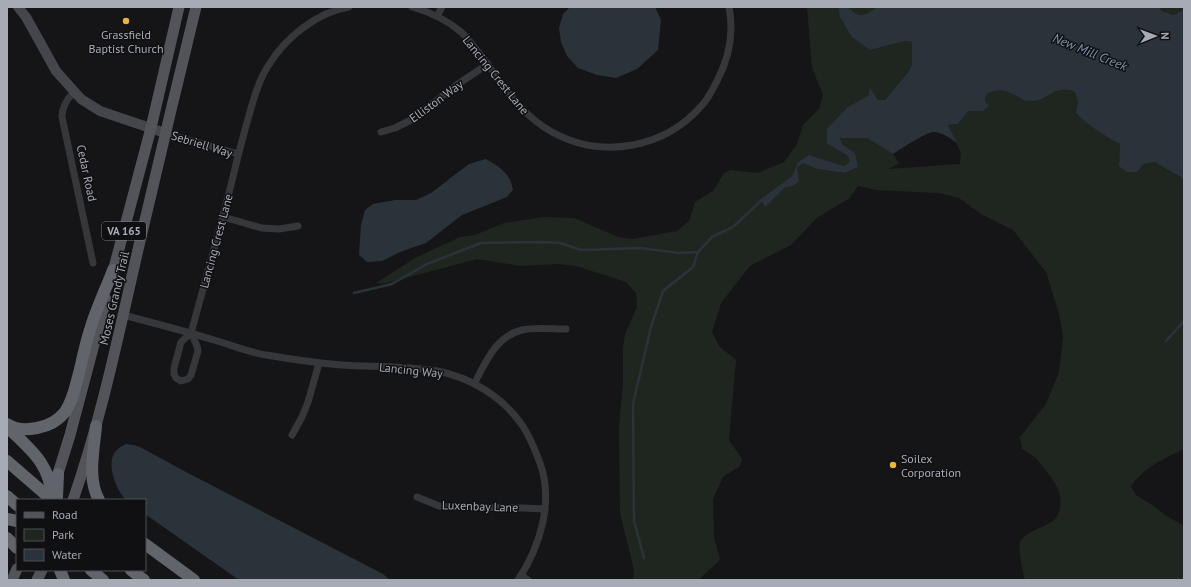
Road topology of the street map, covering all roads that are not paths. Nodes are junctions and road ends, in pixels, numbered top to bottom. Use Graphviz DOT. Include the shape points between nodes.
graph roads {
  1 [pos="18,7"];
  2 [pos="180,7"];
  3 [pos="196,7"];
  4 [pos="349,7"];
  5 [pos="412,7"];
  6 [pos="442,7"];
  7 [pos="729,7"];
  8 [pos="326,10"];
  9 [pos="437,16"];
  10 [pos="488,64"];
  11 [pos="74,92"];
  12 [pos="151,128"];
  13 [pos="380,132"];
  14 [pos="165,133"];
  15 [pos="238,154"];
  16 [pos="223,217"];
  17 [pos="298,226"];
  18 [pos="93,264"];
  19 [pos="113,270"];
  20 [pos="124,315"];
  21 [pos="566,329"];
  22 [pos="191,333"];
  23 [pos="319,363"];
  24 [pos="474,384"];
  25 [pos="7,426"];
  26 [pos="96,426"];
  27 [pos="292,435"];
  28 [pos="7,461"];
  29 [pos="58,474"];
  30 [pos="7,496"];
  31 [pos="417,497"];
  32 [pos="52,498"];
  33 [pos="72,499"];
  34 [pos="99,499"];
  35 [pos="16,504"];
  36 [pos="545,509"];
  37 [pos="7,538"];
  38 [pos="146,546"];
  39 [pos="16,547"];
  40 [pos="42,571"];
  41 [pos="93,571"];
  42 [pos="519,578"];
  43 [pos="37,580"];
  44 [pos="103,580"];
  45 [pos="194,580"];
  46 [pos="528,580"];
  1 -- 11 [label="street" via="56,71"];
  2 -- 12 [label="main road, Moses Grandy Trail / VA 165"];
  3 -- 14 [label="main road, Moses Grandy Trail / VA 165"];
  4 -- 8 [label="street, Lancing Crest Lane"];
  5 -- 9 [label="street, Lancing Crest Lane"];
  6 -- 9 [label="street"];
  7 -- 10 [label="street, Lancing Crest Lane" via="731,20 726,61 710,94 696,112 673,130 647,142 608,148 568,140 538,124 513,99"];
  8 -- 15 [label="street, Lancing Crest Lane" via="289,40 268,65 258,88"];
  9 -- 10 [label="street, Lancing Crest Lane" via="462,33"];
  10 -- 13 [label="street, Elliston Way" via="411,120"];
  11 -- 12 [label="street" via="100,111"];
  11 -- 18 [label="street, Cedar Road" via="63,107 62,117"];
  12 -- 14 [label="street"];
  12 -- 19 [label="main road, Moses Grandy Trail / VA 165"];
  14 -- 15 [label="street, Sebriell Way"];
  14 -- 20 [label="main road, Moses Grandy Trail / VA 165"];
  15 -- 16 [label="street, Lancing Crest Lane"];
  16 -- 17 [label="street" via="262,228"];
  16 -- 22 [label="street, Lancing Crest Lane"];
  19 -- 25 [label="highway" via="90,329 73,394 65,412 58,420 43,427"];
  19 -- 29 [label="main road, Moses Grandy Trail / VA 165"];
  20 -- 22 [label="street, Lancing Way"];
  20 -- 26 [label="main road, Moses Grandy Trail / VA 165"];
  21 -- 24 [label="street" via="523,329 511,334 493,350"];
  22 -- 22 [label="street" via="198,351 191,375 181,381 176,378 174,368 181,342"];
  22 -- 23 [label="street, Lancing Way" via="264,355"];
  23 -- 24 [label="street, Lancing Way" via="437,371"];
  23 -- 27 [label="street" via="308,402"];
  24 -- 36 [label="street, Lancing Way" via="506,406 525,430 542,467"];
  25 -- 32 [label="highway" via="38,458 47,474"];
  26 -- 33 [label="main road, Moses Grandy Trail / VA 165"];
  26 -- 34 [label="highway" via="92,473"];
  28 -- 32 [label="highway, bridge"];
  29 -- 32 [label="highway"];
  30 -- 35 [label="highway"];
  31 -- 36 [label="street, Luxenbay Lane" via="439,506"];
  36 -- 42 [label="street, Lancing Way" via="538,542"];
  37 -- 39 [label="highway"];
  38 -- 45 [label="highway"];
  40 -- 43 [label="main road"];
  41 -- 44 [label="highway"];
  42 -- 46 [label="street"];
}
